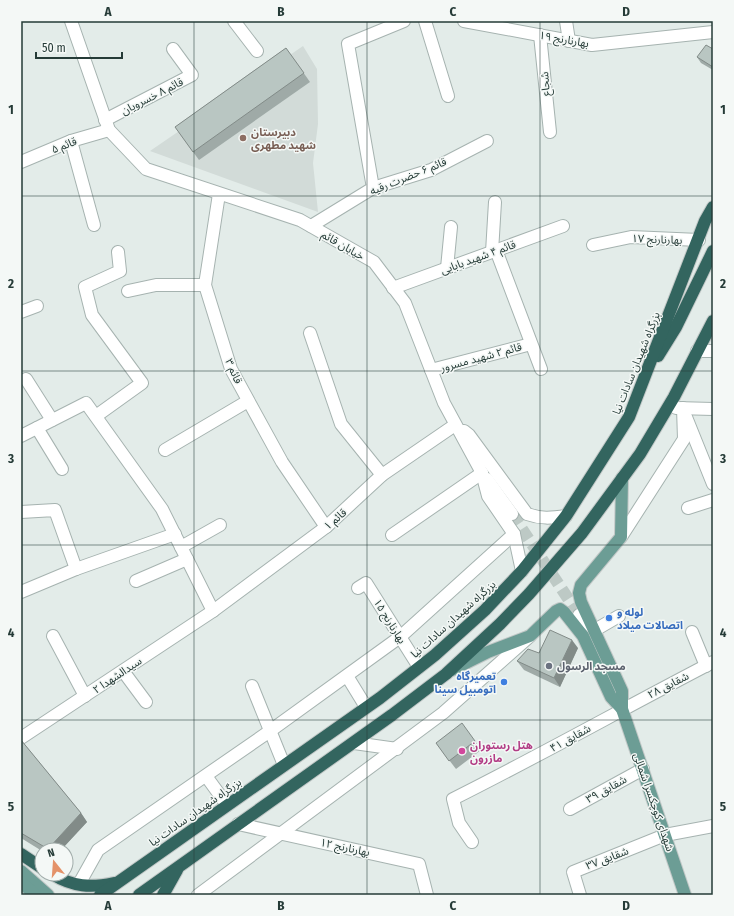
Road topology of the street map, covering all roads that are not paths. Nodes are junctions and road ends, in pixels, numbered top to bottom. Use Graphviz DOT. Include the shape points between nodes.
graph roads {
  1 [pos="71,21"];
  2 [pos="234,21"];
  3 [pos="404,21"];
  4 [pos="425,21"];
  5 [pos="464,21"];
  6 [pos="566,21"];
  7 [pos="510,25"];
  8 [pos="713,32"];
  9 [pos="540,35"];
  10 [pos="569,41"];
  11 [pos="173,49"];
  12 [pos="257,50"];
  13 [pos="448,96"];
  14 [pos="107,125"];
  15 [pos="550,132"];
  16 [pos="487,141"];
  17 [pos="71,142"];
  18 [pos="21,162"];
  19 [pos="373,188"];
  20 [pos="219,194"];
  21 [pos="496,202"];
  22 [pos="713,207"];
  23 [pos="94,225"];
  24 [pos="310,226"];
  25 [pos="563,226"];
  26 [pos="451,227"];
  27 [pos="698,240"];
  28 [pos="593,245"];
  29 [pos="494,251"];
  30 [pos="713,251"];
  31 [pos="118,252"];
  32 [pos="447,268"];
  33 [pos="205,285"];
  34 [pos="393,288"];
  35 [pos="128,291"];
  36 [pos="37,306"];
  37 [pos="21,312"];
  38 [pos="713,321"];
  39 [pos="310,333"];
  40 [pos="531,344"];
  41 [pos="697,351"];
  42 [pos="713,351"];
  43 [pos="541,369"];
  44 [pos="431,370"];
  45 [pos="26,379"];
  46 [pos="642,383"];
  47 [pos="248,401"];
  48 [pos="668,407"];
  49 [pos="683,408"];
  50 [pos="713,409"];
  51 [pos="96,416"];
  52 [pos="52,420"];
  53 [pos="455,425"];
  54 [pos="37,428"];
  55 [pos="21,436"];
  56 [pos="166,450"];
  57 [pos="62,470"];
  58 [pos="482,473"];
  59 [pos="382,475"];
  60 [pos="622,478"];
  61 [pos="713,484"];
  62 [pos="713,500"];
  63 [pos="688,508"];
  64 [pos="21,512"];
  65 [pos="512,514"];
  66 [pos="566,516"];
  67 [pos="220,525"];
  68 [pos="326,527"];
  69 [pos="175,534"];
  70 [pos="514,534"];
  71 [pos="392,535"];
  72 [pos="621,537"];
  73 [pos="181,547"];
  74 [pos="187,560"];
  75 [pos="76,569"];
  76 [pos="522,571"];
  77 [pos="136,581"];
  78 [pos="358,588"];
  79 [pos="21,592"];
  80 [pos="213,611"];
  81 [pos="619,616"];
  82 [pos="595,630"];
  83 [pos="692,632"];
  84 [pos="53,636"];
  85 [pos="530,636"];
  86 [pos="583,636"];
  87 [pos="400,637"];
  88 [pos="710,664"];
  89 [pos="419,667"];
  90 [pos="123,671"];
  91 [pos="446,674"];
  92 [pos="347,676"];
  93 [pos="252,686"];
  94 [pos="84,696"];
  95 [pos="146,702"];
  96 [pos="366,707"];
  97 [pos="622,709"];
  98 [pos="270,731"];
  99 [pos="21,738"];
  100 [pos="354,743"];
  101 [pos="397,749"];
  102 [pos="284,765"];
  103 [pos="643,769"];
  104 [pos="206,776"];
  105 [pos="227,806"];
  106 [pos="570,809"];
  107 [pos="238,824"];
  108 [pos="713,826"];
  109 [pos="280,833"];
  110 [pos="665,836"];
  111 [pos="472,842"];
  112 [pos="21,854"];
  113 [pos="34,863"];
  114 [pos="178,867"];
  115 [pos="21,871"];
  116 [pos="21,882"];
  117 [pos="70,882"];
  118 [pos="119,882"];
  119 [pos="79,884"];
  120 [pos="35,895"];
  121 [pos="48,895"];
  122 [pos="100,895"];
  123 [pos="139,895"];
  124 [pos="163,895"];
  125 [pos="198,895"];
  126 [pos="427,895"];
  127 [pos="580,895"];
  128 [pos="685,895"];
  1 -- 14 [label="street, خیابان قائم"];
  2 -- 12 [label="street"];
  3 -- 19 [label="street" via="348,44"];
  4 -- 13 [label="street"];
  5 -- 7 [label="street, بهارنارنج ۱۹"];
  6 -- 10 [label="street"];
  7 -- 9 [label="street, بهارنارنج ۱۹"];
  8 -- 10 [label="street, بهارنارنج ۱۹" via="592,45"];
  9 -- 10 [label="street, بهارنارنج ۱۹"];
  9 -- 15 [label="street, شجاع"];
  11 -- 14 [label="street, قائم ۸ خسرویان" via="192,75"];
  14 -- 17 [label="street, قائم ۵"];
  14 -- 20 [label="street, خیابان قائم" via="146,169"];
  16 -- 19 [label="street, قائم ۶ حضرت رقیه" via="431,170"];
  17 -- 18 [label="street, قائم ۵"];
  17 -- 23 [label="street"];
  19 -- 24 [label="street, قائم ۶ حضرت رقیه"];
  20 -- 24 [label="street, خیابان قائم" via="300,220"];
  20 -- 33 [label="street, قائم ۳"];
  21 -- 29 [label="street"];
  22 -- 27 [label="highway, بزرگراه شهیدان سادات نیا"];
  24 -- 34 [label="street, خیابان قائم" via="374,262"];
  25 -- 29 [label="street, قائم ۴ شهید بابایی"];
  26 -- 32 [label="street"];
  27 -- 28 [label="street, بهارنارنج ۱۷" via="631,237"];
  27 -- 46 [label="highway, بزرگراه شهیدان سادات نیا"];
  29 -- 32 [label="street, قائم ۴ شهید بابایی"];
  29 -- 40 [label="street"];
  30 -- 46 [label="highway" via="676,327"];
  31 -- 51 [label="street" via="120,271 85,287 92,314 142,383"];
  32 -- 34 [label="street, قائم ۴ شهید بابایی"];
  33 -- 35 [label="street" via="156,285"];
  33 -- 47 [label="street, قائم ۳" via="231,369"];
  34 -- 44 [label="street, خیابان قائم" via="405,303"];
  36 -- 37 [label="street"];
  38 -- 41 [label="highway"];
  39 -- 59 [label="street" via="340,424"];
  40 -- 43 [label="street"];
  40 -- 44 [label="street, قائم ۲ شهید مسرور"];
  41 -- 42 [label="street"];
  41 -- 48 [label="highway"];
  44 -- 53 [label="street, خیابان قائم"];
  45 -- 52 [label="street"];
  46 -- 66 [label="highway, بزرگراه شهیدان سادات نیا" via="629,417"];
  47 -- 56 [label="street"];
  47 -- 68 [label="street, قائم ۳" via="282,462"];
  48 -- 49 [label="street"];
  48 -- 60 [label="highway" via="640,454"];
  49 -- 50 [label="street"];
  49 -- 61 [label="street"];
  49 -- 72 [label="street" via="684,439"];
  51 -- 52 [label="street" via="86,403"];
  51 -- 69 [label="street" via="162,509"];
  52 -- 54 [label="street"];
  53 -- 58 [label="street, خیابان قائم"];
  53 -- 59 [label="street, قائم ۱"];
  53 -- 66 [label="street" via="469,436 527,514 542,518"];
  54 -- 55 [label="street"];
  54 -- 57 [label="street"];
  58 -- 65 [label="street"];
  58 -- 70 [label="street, خیابان قائم" via="488,496"];
  58 -- 71 [label="street"];
  59 -- 68 [label="street, قائم ۱"];
  60 -- 72 [label="main road"];
  60 -- 91 [label="highway" via="582,533 529,594"];
  62 -- 63 [label="street"];
  64 -- 75 [label="street" via="55,510"];
  66 -- 76 [label="highway, بزرگراه شهیدان سادات نیا"];
  67 -- 73 [label="street"];
  68 -- 80 [label="street, قائم ۱"];
  69 -- 73 [label="street"];
  69 -- 75 [label="street"];
  70 -- 76 [label="street, خیابان قائم"];
  70 -- 87 [label="street"];
  72 -- 82 [label="main road" via="580,585 581,602"];
  73 -- 74 [label="street"];
  74 -- 77 [label="street"];
  74 -- 80 [label="street"];
  75 -- 79 [label="street"];
  76 -- 89 [label="highway, بزرگراه شهیدان سادات نیا" via="485,610"];
  78 -- 87 [label="street, بهارنارنج ۱۵" via="366,582"];
  80 -- 90 [label="street, سیدالشهدا ۲"];
  81 -- 82 [label="street"];
  82 -- 86 [label="street" via="579,615"];
  82 -- 97 [label="main road" via="622,691"];
  83 -- 88 [label="street"];
  84 -- 94 [label="street"];
  85 -- 86 [label="main road" via="560,609"];
  85 -- 91 [label="main road" via="488,652"];
  85 -- 101 [label="street" via="443,713"];
  86 -- 97 [label="main road" via="611,697"];
  87 -- 89 [label="street, بهارنارنج ۱۵"];
  87 -- 92 [label="street"];
  88 -- 97 [label="street, شقایق ۲۸"];
  89 -- 96 [label="highway, بزرگراه شهیدان سادات نیا"];
  90 -- 94 [label="street, سیدالشهدا ۲"];
  90 -- 95 [label="street"];
  91 -- 100 [label="highway"];
  92 -- 96 [label="street"];
  92 -- 98 [label="street"];
  93 -- 98 [label="street"];
  94 -- 99 [label="street, سیدالشهدا ۲"];
  96 -- 102 [label="highway, بزرگراه شهیدان سادات نیا"];
  97 -- 103 [label="main road, شهدای کوچکسرا شمالی"];
  97 -- 111 [label="street, شقایق ۴۱" via="540,755 453,799 459,823"];
  98 -- 102 [label="street"];
  98 -- 104 [label="street"];
  100 -- 101 [label="street"];
  100 -- 107 [label="highway"];
  101 -- 109 [label="street"];
  102 -- 105 [label="highway, بزرگراه شهیدان سادات نیا"];
  103 -- 106 [label="street, شقایق ۳۹"];
  103 -- 110 [label="main road, شهدای کوچکسرا شمالی"];
  104 -- 105 [label="street"];
  104 -- 119 [label="street" via="98,850"];
  105 -- 118 [label="highway, بزرگراه شهیدان سادات نیا"];
  107 -- 109 [label="street, بهارنارنج ۱۲"];
  107 -- 114 [label="highway"];
  108 -- 110 [label="street"];
  109 -- 125 [label="street"];
  109 -- 126 [label="street, بهارنارنج ۱۲" via="419,864"];
  110 -- 127 [label="street, شقایق ۳۷" via="573,872"];
  110 -- 128 [label="main road, شهدای کوچکسرا شمالی"];
  112 -- 113 [label="highway"];
  114 -- 123 [label="highway"];
  114 -- 124 [label="highway"];
  115 -- 121 [label="main road"];
  116 -- 120 [label="main road"];
  117 -- 119 [label="highway"];
  118 -- 119 [label="highway" via="93,887"];
  118 -- 122 [label="highway, بزرگراه شهیدان سادات نیا"];
}
